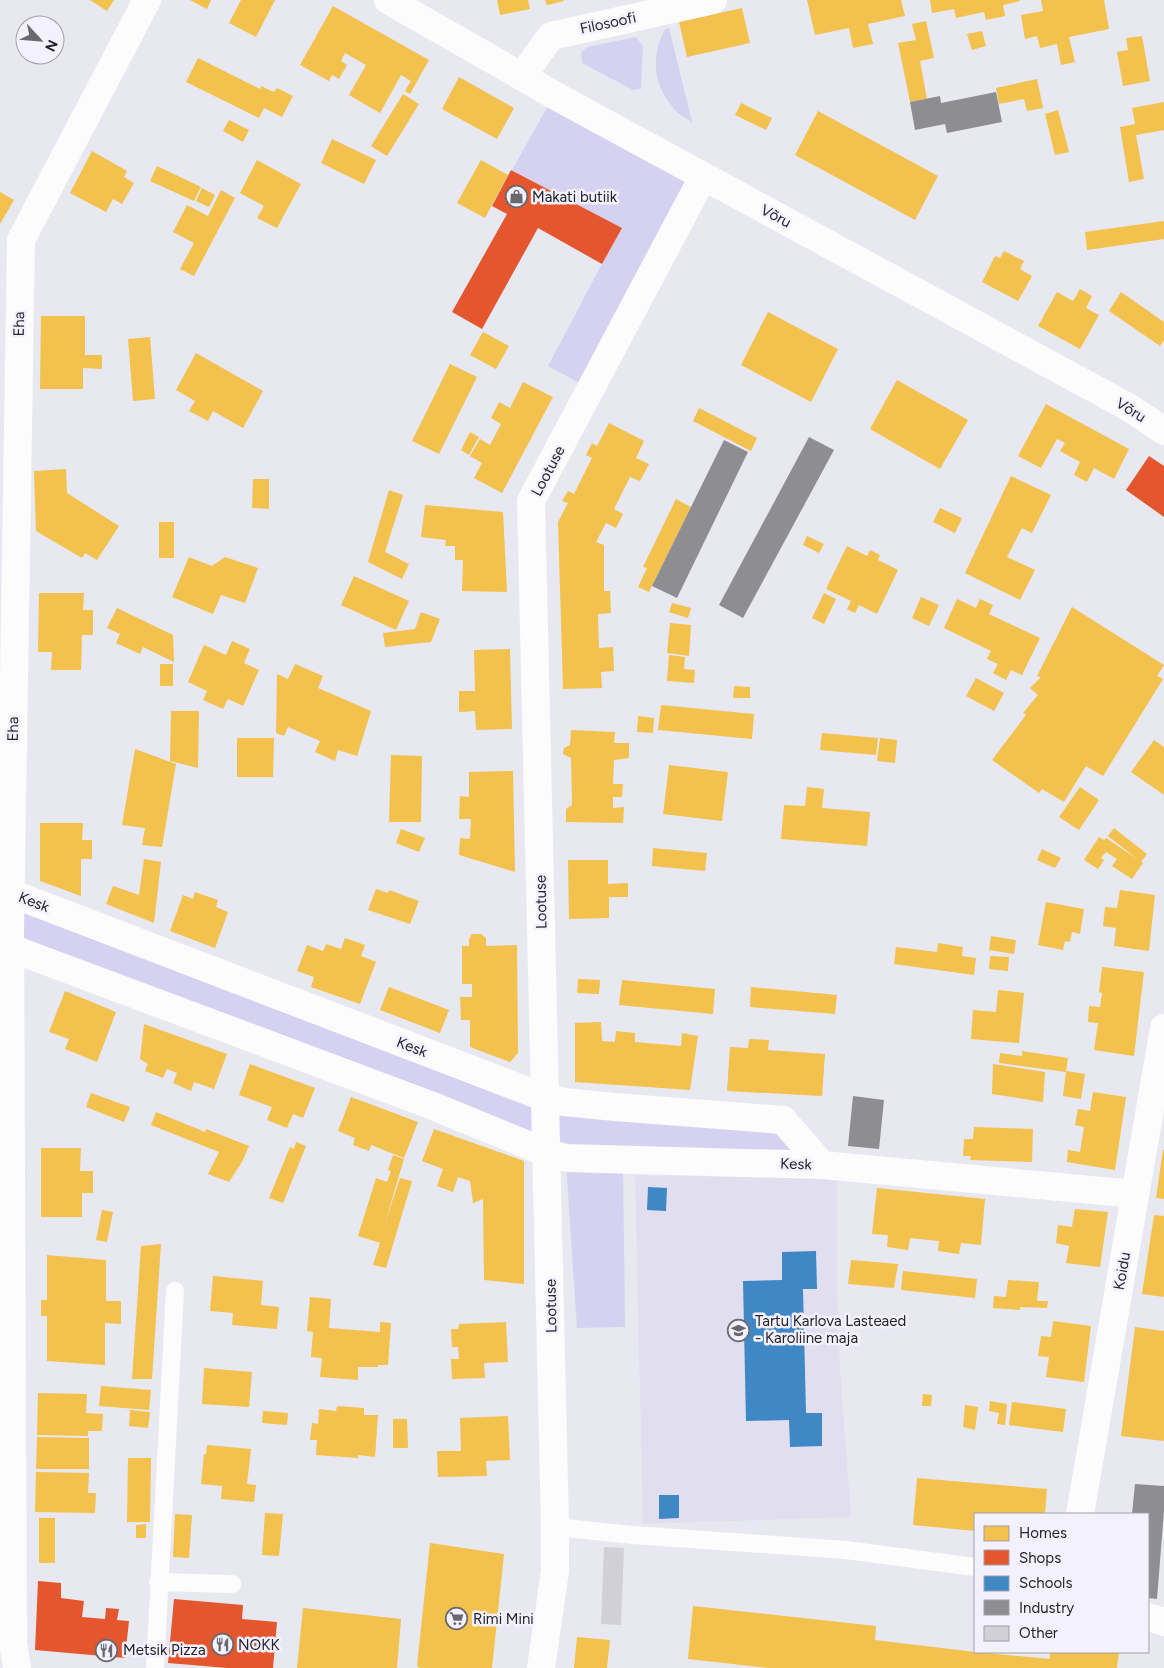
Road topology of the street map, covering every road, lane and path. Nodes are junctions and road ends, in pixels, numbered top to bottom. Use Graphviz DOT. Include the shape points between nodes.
graph roads {
  1 [pos="147,0"];
  2 [pos="388,0"];
  3 [pos="713,0"];
  4 [pos="522,76"];
  5 [pos="703,176"];
  6 [pos="1164,431"];
  7 [pos="5,891"];
  8 [pos="5,946"];
  9 [pos="1164,1028"];
  10 [pos="546,1098"];
  11 [pos="547,1153"];
  12 [pos="822,1165"];
  13 [pos="1135,1194"];
  14 [pos="175,1292"];
  15 [pos="1080,1513"];
  16 [pos="555,1527"];
  17 [pos="974,1567"];
  18 [pos="158,1582"];
  19 [pos="232,1584"];
  20 [pos="1149,1618"];
  21 [pos="1164,1622"];
  22 [pos="17,1668"];
  23 [pos="155,1668"];
  24 [pos="541,1668"];
  1 -- 7 [label="street, Eha" via="21,240"];
  2 -- 4 [label="street, Võru"];
  3 -- 4 [label="street, Filosoofi" via="551,36"];
  4 -- 5 [label="street, Võru"];
  5 -- 6 [label="street, Võru" via="1130,408"];
  5 -- 10 [label="street, Lootuse" via="531,501"];
  7 -- 8 [label="street, Eha"];
  7 -- 10 [label="street, Kesk"];
  8 -- 11 [label="street, Kesk" via="433,1106"];
  8 -- 22 [label="street, Eha" via="13,1642"];
  9 -- 13 [label="street, Koidu"];
  10 -- 11 [label="street, Lootuse"];
  10 -- 12 [label="street, Kesk" via="783,1120"];
  11 -- 12 [label="street, Kesk" via="566,1158"];
  11 -- 16 [label="street, Lootuse"];
  12 -- 13 [label="street, Kesk"];
  13 -- 15 [label="street, Koidu"];
  14 -- 18 [label="lane"];
  16 -- 17 [label="lane" via="846,1550"];
  16 -- 24 [label="street, Lootuse" via="555,1571"];
  18 -- 19 [label="lane"];
  18 -- 23 [label="lane"];
  20 -- 21 [label="street"];
}
